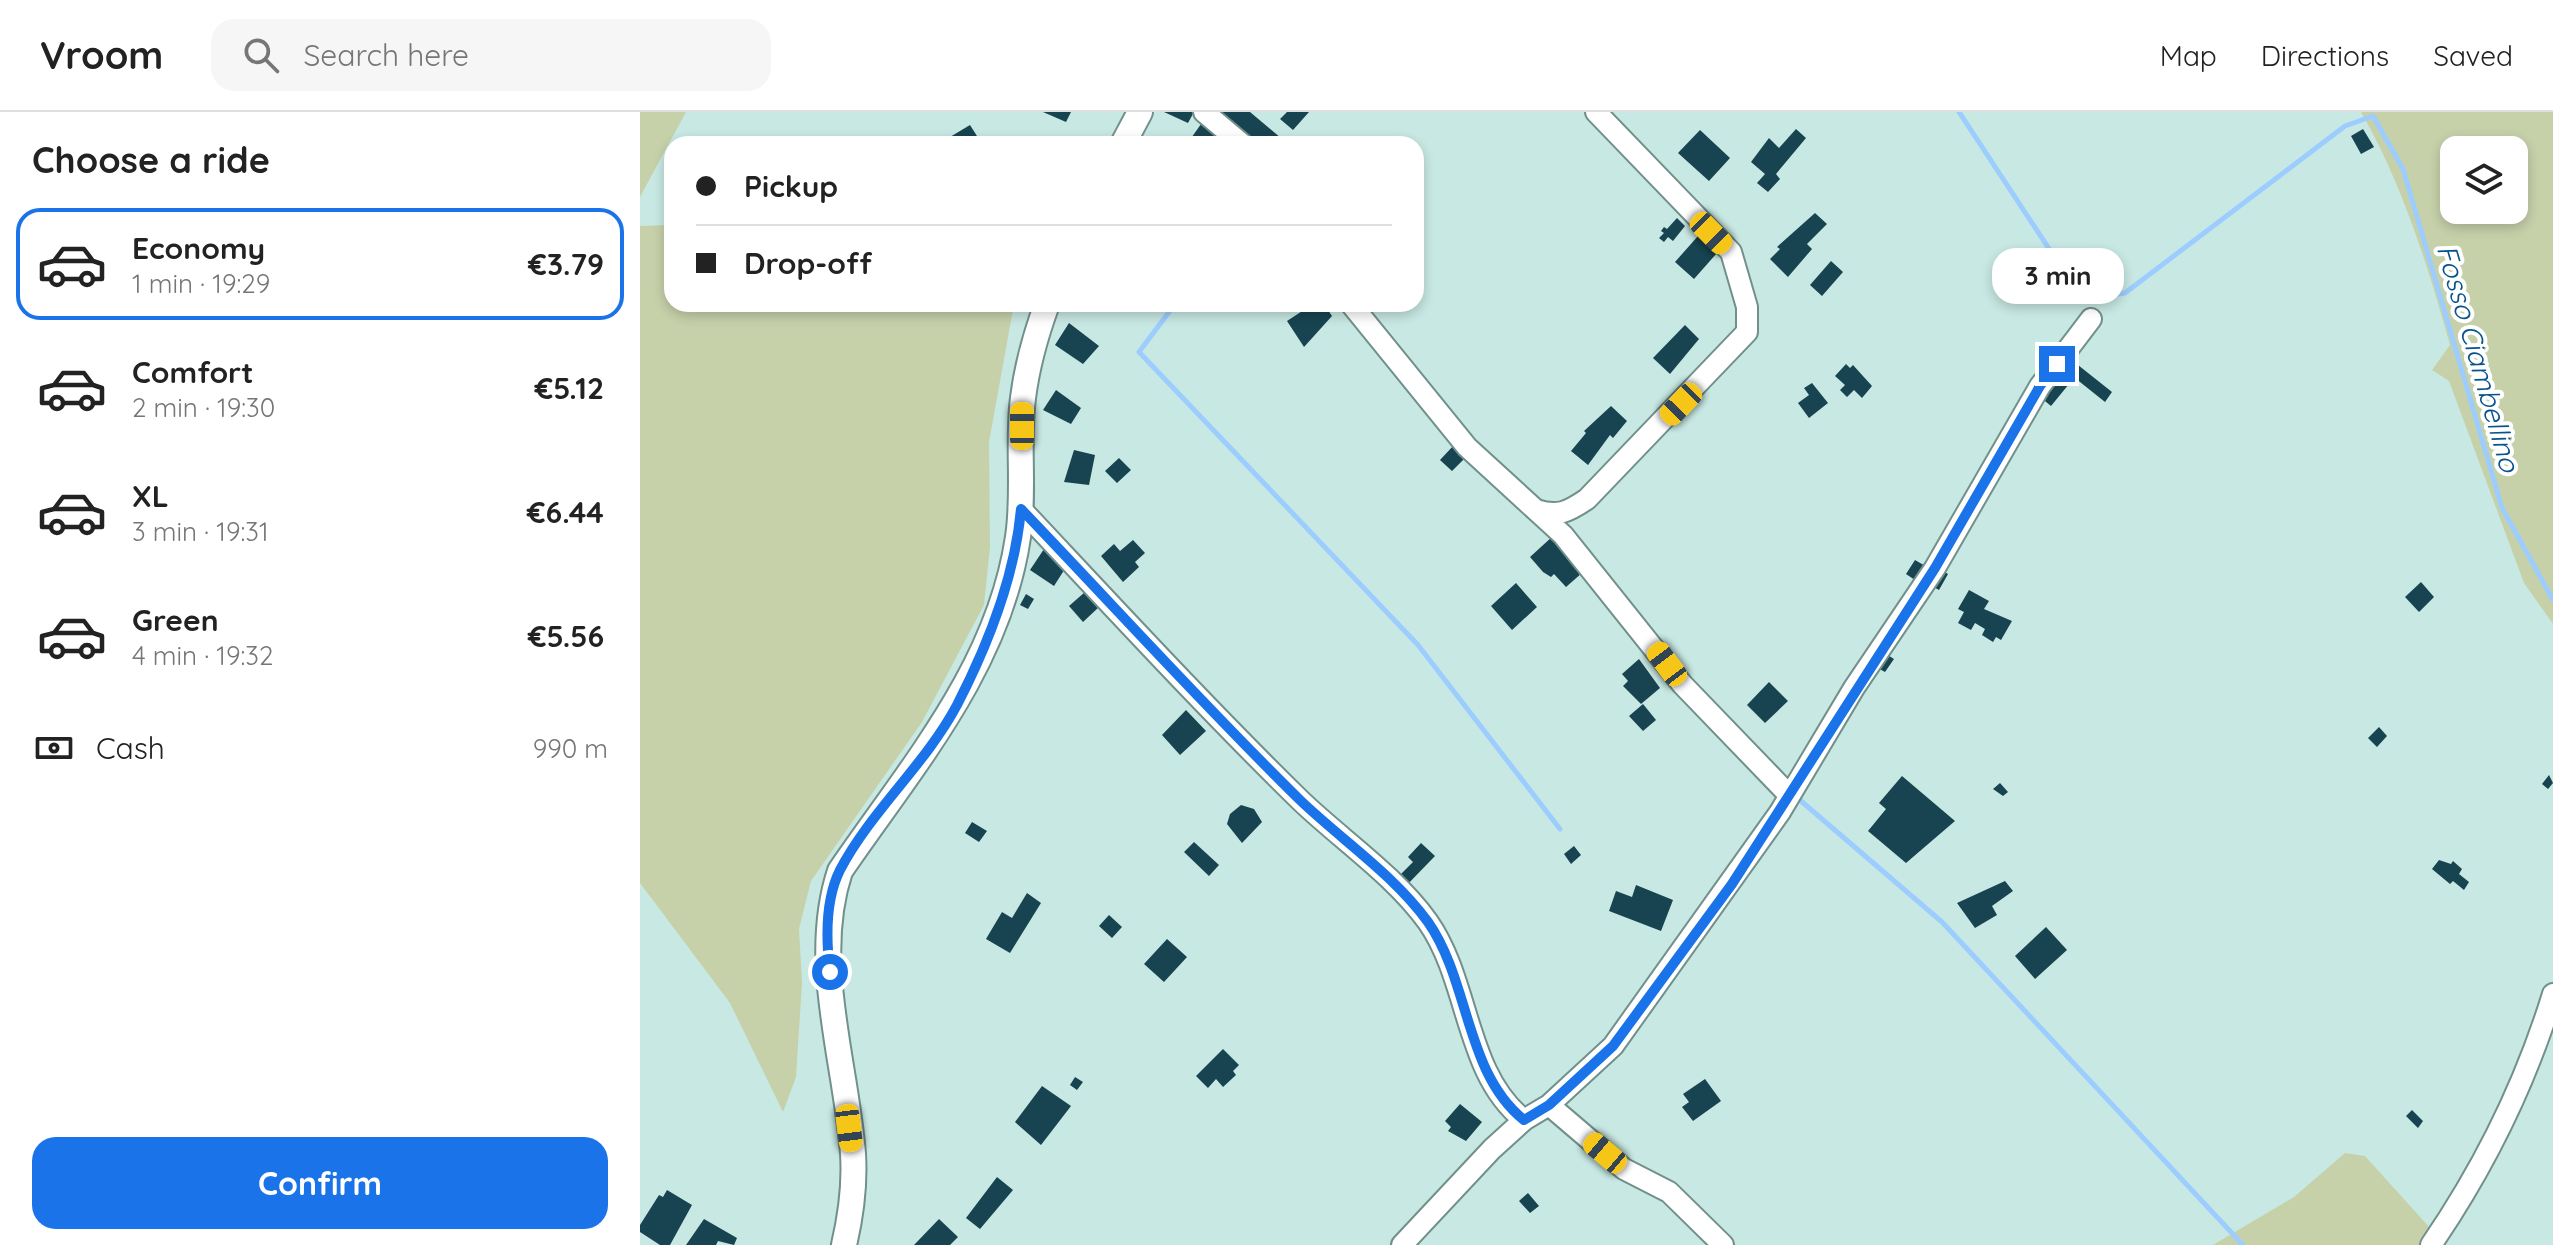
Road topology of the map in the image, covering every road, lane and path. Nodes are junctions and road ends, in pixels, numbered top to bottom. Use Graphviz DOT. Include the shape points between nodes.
graph roads {
  1 [pos="1140,112"];
  2 [pos="1204,112"];
  3 [pos="1596,112"];
  4 [pos="1127,136"];
  5 [pos="1232,136"];
  6 [pos="1044,312"];
  7 [pos="1357,312"];
  8 [pos="2091,319"];
  9 [pos="1021,509"];
  10 [pos="1536,510"];
  11 [pos="1789,795"];
  12 [pos="2553,994"];
  13 [pos="1549,1105"];
  14 [pos="1524,1120"];
  15 [pos="844,1245"];
  16 [pos="1402,1245"];
  17 [pos="1723,1245"];
  18 [pos="2431,1245"];
  1 -- 4 [label="main road"];
  2 -- 5 [label="street"];
  3 -- 10 [label="street" via="1731,252 1747,307 1747,332 1587,499 1564,513"];
  6 -- 9 [label="main road" via="1022,400"];
  7 -- 10 [label="street" via="1467,447"];
  8 -- 11 [label="street" via="2040,386 1935,568"];
  9 -- 14 [label="street" via="1302,802 1402,892 1429,924 1489,1074 1505,1105"];
  9 -- 15 [label="main road" via="1000,604 956,706 840,871 831,898 827,948 853,1155"];
  10 -- 11 [label="street" via="1563,535 1690,694"];
  11 -- 13 [label="street" via="1732,884 1613,1046"];
  12 -- 18 [label="street" via="2541,1034 2475,1176"];
  13 -- 14 [label="street"];
  13 -- 17 [label="street" via="1624,1169 1669,1192"];
  14 -- 16 [label="street"];
}
